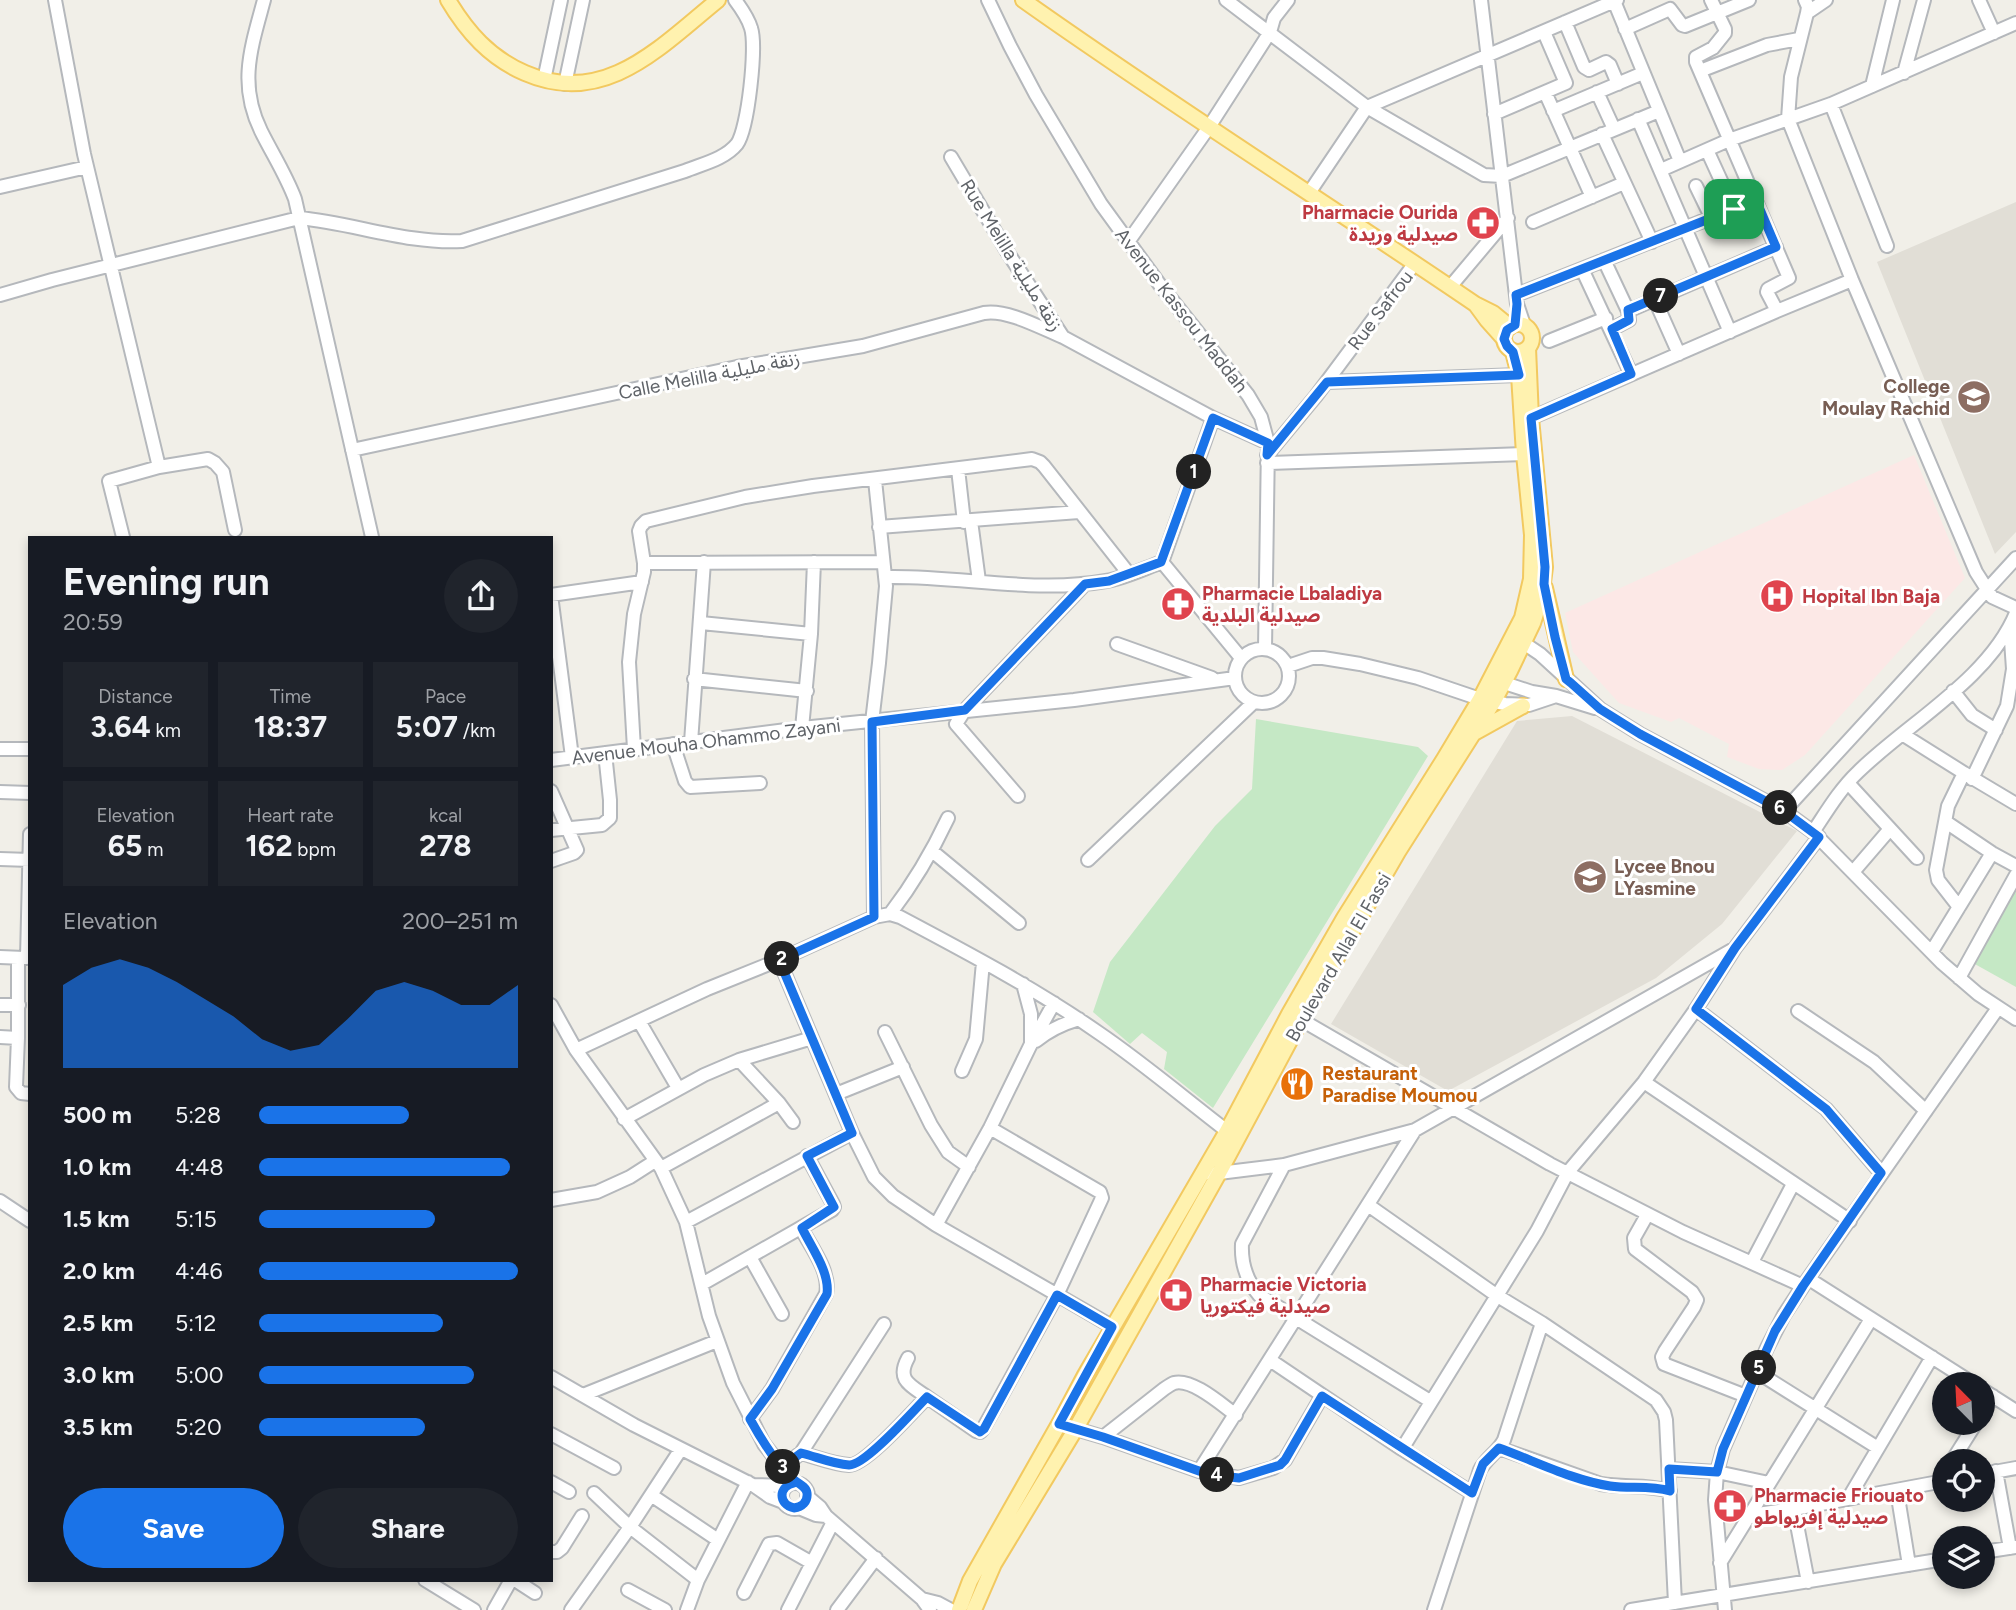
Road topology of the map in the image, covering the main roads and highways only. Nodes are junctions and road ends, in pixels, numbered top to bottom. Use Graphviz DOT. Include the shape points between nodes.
graph roads {
  1 [pos="448,0"];
  2 [pos="718,0"];
  3 [pos="1023,0"];
  4 [pos="1513,329"];
  5 [pos="1528,348"];
  6 [pos="1513,352"];
  7 [pos="1544,584"];
  8 [pos="1518,640"];
  9 [pos="1566,679"];
  10 [pos="1487,700"];
  11 [pos="1523,706"];
  12 [pos="1473,734"];
  13 [pos="1295,1017"];
  14 [pos="959,1610"];
  15 [pos="974,1610"];
  1 -- 2 [label="main road" via="461,23 500,60 537,78 586,84 645,58"];
  3 -- 4 [label="main road"];
  4 -- 5 [label="main road" via="1532,334"];
  4 -- 6 [label="main road" via="1507,346"];
  5 -- 6 [label="main road"];
  5 -- 7 [label="main road, Boulevard Allal El Fassi"];
  6 -- 8 [label="main road, Boulevard Allal El Fassi" via="1519,375 1532,535 1531,579"];
  7 -- 8 [label="main road, Boulevard Allal El Fassi" via="1537,611"];
  7 -- 9 [label="main road"];
  8 -- 10 [label="main road, Boulevard Allal El Fassi"];
  10 -- 12 [label="main road, Boulevard Allal El Fassi"];
  10 -- 13 [label="main road, Boulevard Allal El Fassi" via="1444,759 1344,918"];
  11 -- 12 [label="main road"];
  12 -- 13 [label="main road, Boulevard Allal El Fassi"];
  13 -- 14 [label="main road, Boulevard Allal El Fassi" via="1112,1327 970,1581"];
  13 -- 15 [label="main road, Boulevard Allal El Fassi" via="1219,1173 994,1564"];
}
